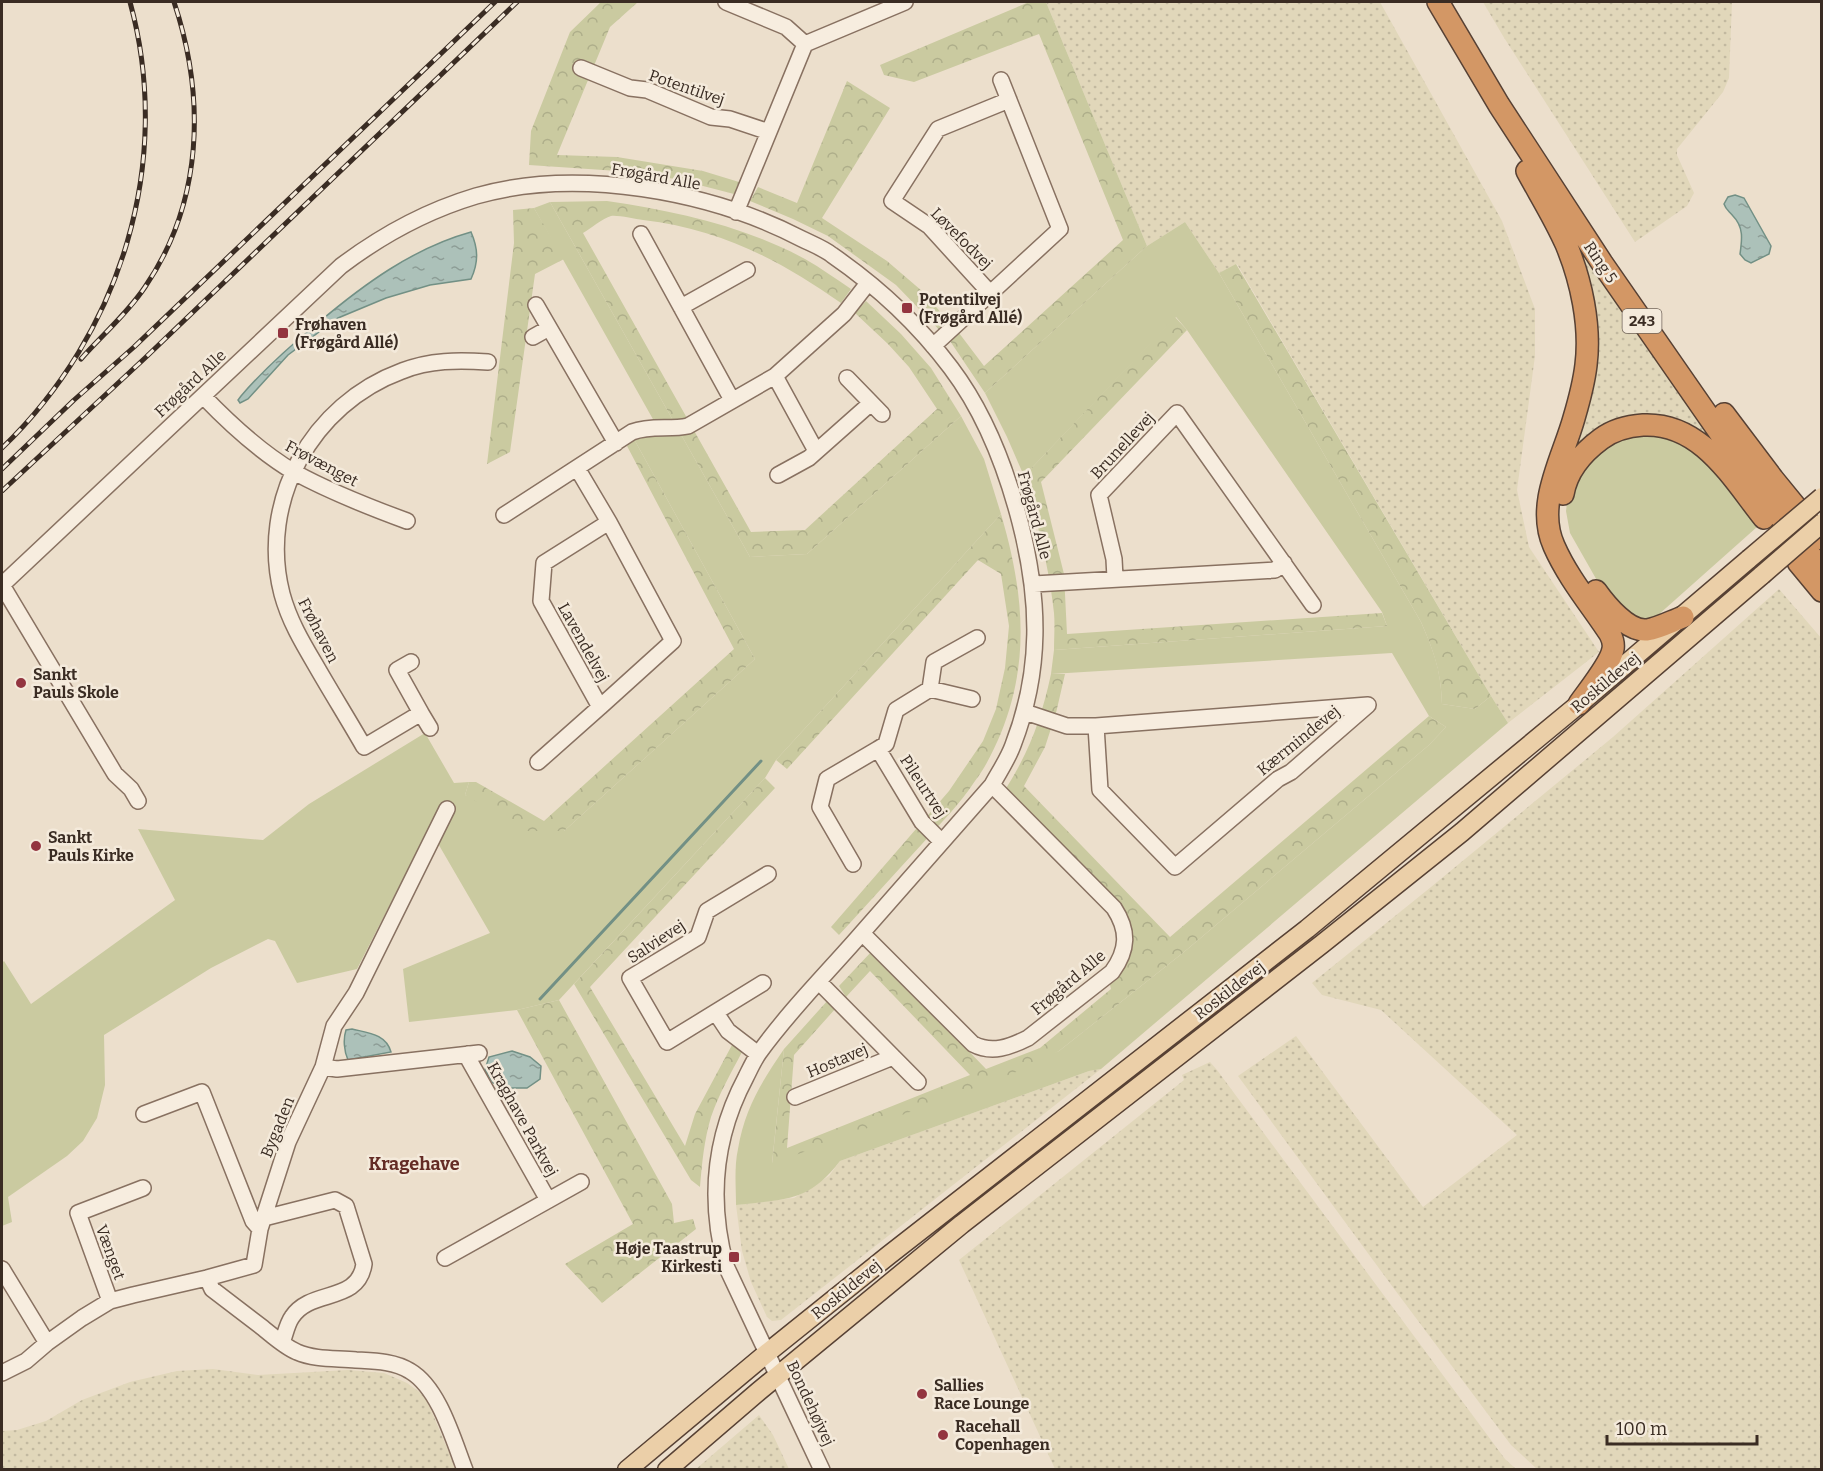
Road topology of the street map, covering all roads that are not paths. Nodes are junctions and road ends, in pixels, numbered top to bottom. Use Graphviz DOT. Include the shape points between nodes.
graph roads {
  1 [pos="726,2"];
  2 [pos="905,2"];
  3 [pos="1438,2"];
  4 [pos="805,44"];
  5 [pos="592,67"];
  6 [pos="1001,80"];
  7 [pos="1009,100"];
  8 [pos="1499,105"];
  9 [pos="769,132"];
  10 [pos="1525,145"];
  11 [pos="735,212"];
  12 [pos="641,234"];
  13 [pos="747,270"];
  14 [pos="868,283"];
  15 [pos="990,293"];
  16 [pos="536,305"];
  17 [pos="681,308"];
  18 [pos="549,328"];
  19 [pos="533,337"];
  20 [pos="933,346"];
  21 [pos="488,362"];
  22 [pos="775,376"];
  23 [pos="847,378"];
  24 [pos="203,396"];
  25 [pos="732,400"];
  26 [pos="871,403"];
  27 [pos="882,414"];
  28 [pos="616,443"];
  29 [pos="816,451"];
  30 [pos="577,468"];
  31 [pos="292,471"];
  32 [pos="778,475"];
  33 [pos="1821,497"];
  34 [pos="504,515"];
  35 [pos="407,521"];
  36 [pos="609,522"];
  37 [pos="1821,523"];
  38 [pos="1821,539"];
  39 [pos="1284,563"];
  40 [pos="1821,570"];
  41 [pos="1115,578"];
  42 [pos="1034,584"];
  43 [pos="2,585"];
  44 [pos="1821,591"];
  45 [pos="1312,605"];
  46 [pos="1683,617"];
  47 [pos="977,638"];
  48 [pos="411,662"];
  49 [pos="930,689"];
  50 [pos="972,699"];
  51 [pos="1579,704"];
  52 [pos="600,706"];
  53 [pos="1025,712"];
  54 [pos="421,713"];
  55 [pos="1096,726"];
  56 [pos="430,728"];
  57 [pos="878,749"];
  58 [pos="538,762"];
  59 [pos="992,785"];
  60 [pos="138,801"];
  61 [pos="447,809"];
  62 [pos="942,842"];
  63 [pos="853,864"];
  64 [pos="768,874"];
  65 [pos="862,933"];
  66 [pos="819,982"];
  67 [pos="763,983"];
  68 [pos="716,1013"];
  69 [pos="758,1054"];
  70 [pos="893,1057"];
  71 [pos="323,1067"];
  72 [pos="918,1082"];
  73 [pos="795,1097"];
  74 [pos="144,1114"];
  75 [pos="581,1182"];
  76 [pos="143,1188"];
  77 [pos="548,1200"];
  78 [pos="262,1223"];
  79 [pos="445,1258"];
  80 [pos="2,1269"];
  81 [pos="207,1278"];
  82 [pos="110,1301"];
  83 [pos="48,1343"];
  84 [pos="282,1344"];
  85 [pos="767,1353"];
  86 [pos="2,1372"];
  87 [pos="778,1376"];
  88 [pos="465,1470"];
  89 [pos="627,1470"];
  90 [pos="667,1470"];
  91 [pos="822,1470"];
  1 -- 4 [label="street" via="786,27"];
  2 -- 4 [label="street"];
  3 -- 8 [label="highway, Ring 5 / 243"];
  4 -- 9 [label="street"];
  5 -- 9 [label="street, Potentilvej" via="630,88 647,90 711,117"];
  6 -- 7 [label="street, Løvefodvej"];
  7 -- 15 [label="street, Løvefodvej" via="1060,229"];
  7 -- 15 [label="street, Løvefodvej" via="938,129 891,201 929,226"];
  8 -- 10 [label="highway, Ring 5 / 243"];
  8 -- 51 [label="highway" via="1519,155 1566,244 1586,324 1586,365 1551,486 1547,519 1552,544 1566,571 1611,634 1613,648 1604,668"];
  9 -- 11 [label="street"];
  10 -- 38 [label="highway" via="1567,194 1691,371"];
  10 -- 40 [label="highway, Ring 5 / 243" via="1763,495"];
  11 -- 14 [label="street, Frøgård Alle" via="830,253"];
  11 -- 24 [label="street, Frøgård Alle" via="679,195 561,183 506,190 459,202 400,226 341,266"];
  12 -- 17 [label="street"];
  13 -- 17 [label="street"];
  14 -- 20 [label="street, Frøgård Alle"];
  14 -- 22 [label="street" via="844,314"];
  15 -- 20 [label="street, Løvefodvej"];
  16 -- 18 [label="street"];
  17 -- 25 [label="street"];
  18 -- 19 [label="street"];
  18 -- 28 [label="street"];
  20 -- 42 [label="street, Frøgård Alle" via="971,398 1000,459 1013,495"];
  21 -- 31 [label="street, Frøhaven" via="437,362 403,370 374,384 326,422"];
  22 -- 25 [label="street"];
  22 -- 29 [label="street"];
  23 -- 26 [label="street"];
  24 -- 31 [label="street, Frøvænget" via="230,423"];
  24 -- 43 [label="street, Frøgård Alle"];
  25 -- 28 [label="street" via="688,426 642,428"];
  26 -- 27 [label="street"];
  26 -- 29 [label="street"];
  28 -- 30 [label="street"];
  29 -- 32 [label="street"];
  30 -- 34 [label="street"];
  30 -- 36 [label="street, Lavendelvej"];
  31 -- 35 [label="street, Frøvænget"];
  31 -- 54 [label="street, Frøhaven" via="279,513 275,547 282,596 297,634 368,753"];
  33 -- 46 [label="main road, Roskildevej, bridge"];
  36 -- 52 [label="street, Lavendelvej" via="673,641"];
  36 -- 52 [label="street, Lavendelvej" via="544,563 540,601"];
  37 -- 87 [label="main road, Roskildevej, bridge" via="1462,832 962,1224"];
  39 -- 41 [label="street" via="1275,570"];
  39 -- 41 [label="street, Brunellevej" via="1177,413 1099,495"];
  39 -- 45 [label="street, Brunellevej"];
  41 -- 42 [label="street"];
  42 -- 53 [label="street, Frøgård Alle" via="1035,658"];
  43 -- 60 [label="street" via="115,774"];
  44 -- 46 [label="highway" via="1712,453 1685,432 1659,424 1629,426 1605,435 1583,453 1568,477 1561,514 1566,540 1590,584 1623,621 1646,630"];
  46 -- 51 [label="main road, Roskildevej"];
  47 -- 49 [label="street" via="934,662"];
  48 -- 54 [label="street" via="397,670"];
  49 -- 50 [label="street"];
  49 -- 57 [label="street, Pileurtvej" via="896,710 886,744"];
  51 -- 85 [label="main road, Roskildevej" via="1298,936"];
  52 -- 58 [label="street, Lavendelvej"];
  53 -- 55 [label="street, Kærmindevej" via="1067,726"];
  53 -- 59 [label="street, Frøgård Alle"];
  54 -- 56 [label="street"];
  55 -- 55 [label="street, Kærmindevej" via="1279,712 1368,705 1175,867 1100,790"];
  57 -- 62 [label="street, Pileurtvej" via="922,822"];
  57 -- 63 [label="street, Pileurtvej" via="827,779 820,807"];
  59 -- 62 [label="street, Frøgård Alle"];
  59 -- 65 [label="street, Frøgård Alle" via="1114,908 1121,919 1125,940 1121,961 1112,972 1028,1038 994,1050 982,1049"];
  61 -- 71 [label="street, Bygaden" via="356,993 336,1020"];
  62 -- 65 [label="street, Frøgård Alle"];
  64 -- 68 [label="street, Salvievej" via="707,911 698,937 630,978 667,1042"];
  65 -- 66 [label="street, Frøgård Alle"];
  66 -- 69 [label="street, Frøgård Alle"];
  66 -- 70 [label="street, Hostavej"];
  67 -- 68 [label="street, Salvievej"];
  68 -- 69 [label="street" via="728,1030"];
  69 -- 85 [label="street, Frøgård Alle" via="727,1119 716,1172 716,1204 718,1239 726,1266"];
  70 -- 72 [label="street, Hostavej"];
  70 -- 73 [label="street, Hostavej"];
  71 -- 77 [label="street, Kraghave Parkvej" via="337,1069 473,1053 469,1060"];
  71 -- 78 [label="street, Bygaden" via="288,1142"];
  74 -- 78 [label="street" via="202,1092 253,1221"];
  75 -- 77 [label="street, Kraghave Parkvej"];
  76 -- 82 [label="street, Vænget" via="78,1213"];
  77 -- 79 [label="street, Kraghave Parkvej"];
  78 -- 81 [label="street, Bygaden" via="254,1265"];
  78 -- 84 [label="street" via="334,1200 346,1206 363,1264 362,1274 352,1288 300,1309 292,1317"];
  80 -- 83 [label="street"];
  81 -- 82 [label="street, Bygaden"];
  81 -- 84 [label="street" via="212,1289"];
  82 -- 83 [label="street, Bygaden"];
  83 -- 86 [label="street, Bygaden" via="26,1361"];
  84 -- 88 [label="street" via="310,1356 372,1360 410,1371 433,1395"];
  85 -- 87 [label="street, Bondehøjvej"];
  85 -- 89 [label="main road, Roskildevej"];
  87 -- 90 [label="main road, Roskildevej"];
  87 -- 91 [label="street, Bondehøjvej"];
}
